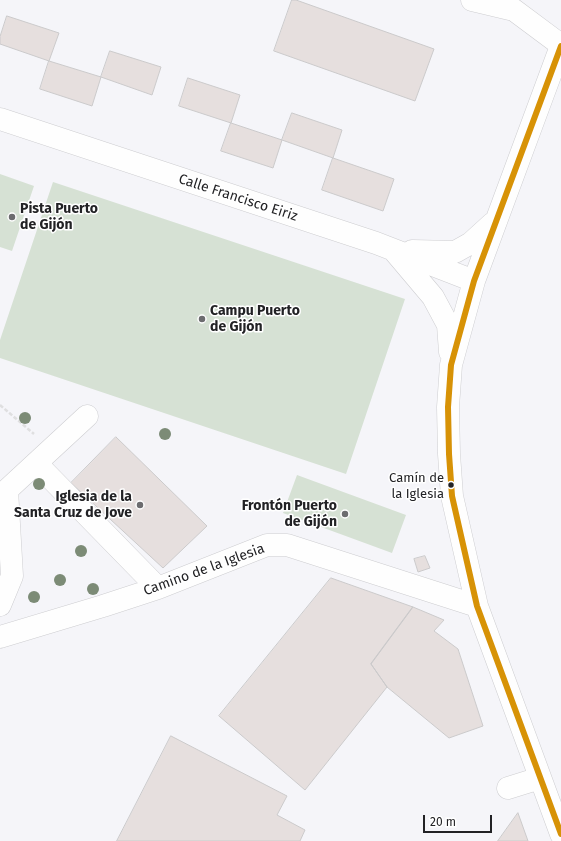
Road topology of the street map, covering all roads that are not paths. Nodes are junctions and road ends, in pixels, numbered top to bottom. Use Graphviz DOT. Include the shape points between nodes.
graph roads {
  1 [pos="472,0"];
  2 [pos="561,46"];
  3 [pos="0,119"];
  4 [pos="496,221"];
  5 [pos="392,250"];
  6 [pos="474,281"];
  7 [pos="451,365"];
  8 [pos="87,416"];
  9 [pos="44,456"];
  10 [pos="158,588"];
  11 [pos="0,606"];
  12 [pos="477,606"];
  13 [pos="0,637"];
  14 [pos="540,778"];
  15 [pos="508,788"];
  16 [pos="561,834"];
  1 -- 2 [label="street" via="514,10"];
  2 -- 4 [label="street"];
  3 -- 5 [label="street, Calle Francisco Eiriz"];
  4 -- 5 [label="street" via="471,243 455,252"];
  4 -- 6 [label="street"];
  5 -- 6 [label="street, Calle Francisco Eiriz"];
  5 -- 7 [label="street" via="433,297 448,325"];
  6 -- 7 [label="street"];
  7 -- 12 [label="street" via="448,407 452,496"];
  8 -- 9 [label="street"];
  9 -- 10 [label="street"];
  9 -- 11 [label="street" via="7,490 12,576"];
  10 -- 12 [label="street, Camino de la Iglesia" via="267,545 287,545"];
  10 -- 13 [label="street, Camino de la Iglesia"];
  12 -- 14 [label="street"];
  14 -- 15 [label="street"];
  14 -- 16 [label="street"];
}
